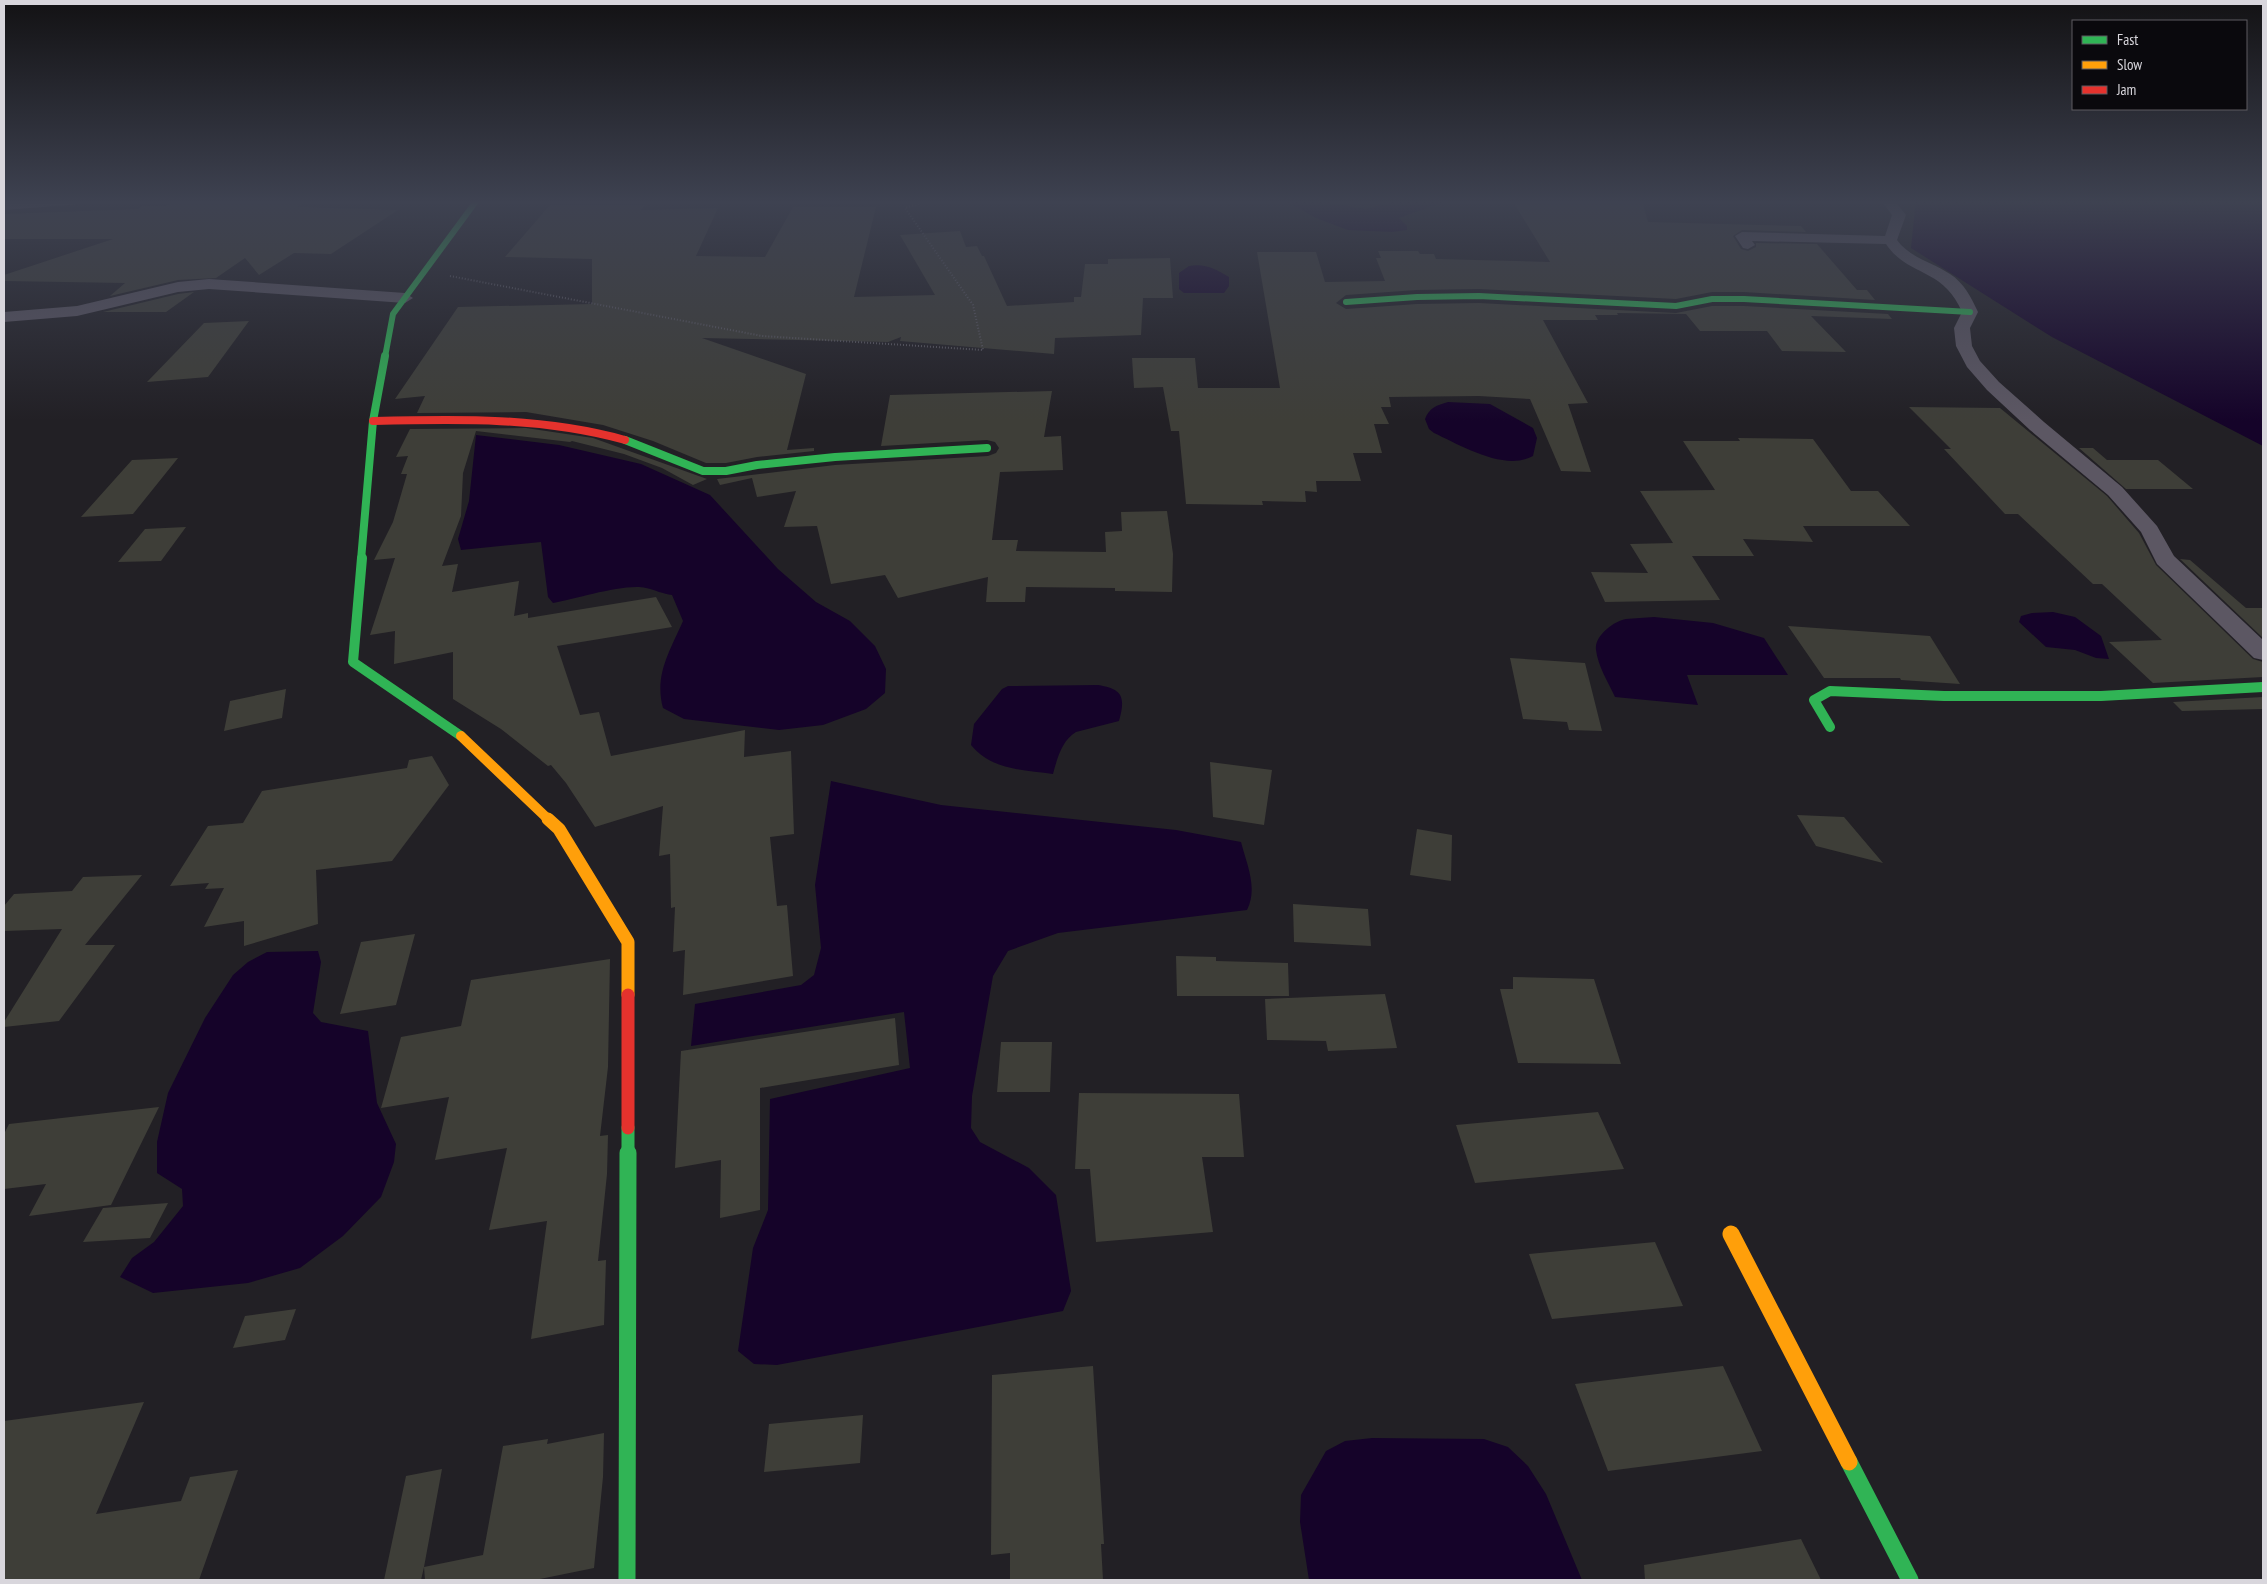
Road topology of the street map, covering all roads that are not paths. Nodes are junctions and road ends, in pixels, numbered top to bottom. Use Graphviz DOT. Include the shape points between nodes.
graph roads {
  1 [pos="422,274"];
  2 [pos="1938,274"];
  3 [pos="405,298"];
  4 [pos="1346,302"];
  5 [pos="1970,312"];
  6 [pos="4,317"];
  7 [pos="373,421"];
  8 [pos="987,448"];
  9 [pos="2263,653"];
  10 [pos="2263,687"];
  11 [pos="1830,727"];
  12 [pos="1731,1234"];
  13 [pos="628,1580"];
  14 [pos="1910,1580"];
  1 -- 3 [label="street"];
  2 -- 5 [label="street" via="1962,294"];
  3 -- 6 [label="street" via="209,284 178,287 77,311"];
  3 -- 7 [label="street" via="393,314"];
  4 -- 5 [label="street" via="1479,296 1676,306 1712,299 1744,299"];
  5 -- 9 [label="street" via="1962,328 1964,346 1972,363 2029,420 2115,491 2150,530 2164,559"];
  7 -- 8 [label="street" via="526,420 596,431 704,471 726,471 835,456"];
  7 -- 13 [label="street" via="353,662 462,736 559,829 628,942"];
  10 -- 11 [label="street" via="2101,696 1944,696 1830,691 1814,700"];
  12 -- 14 [label="street"];
}
